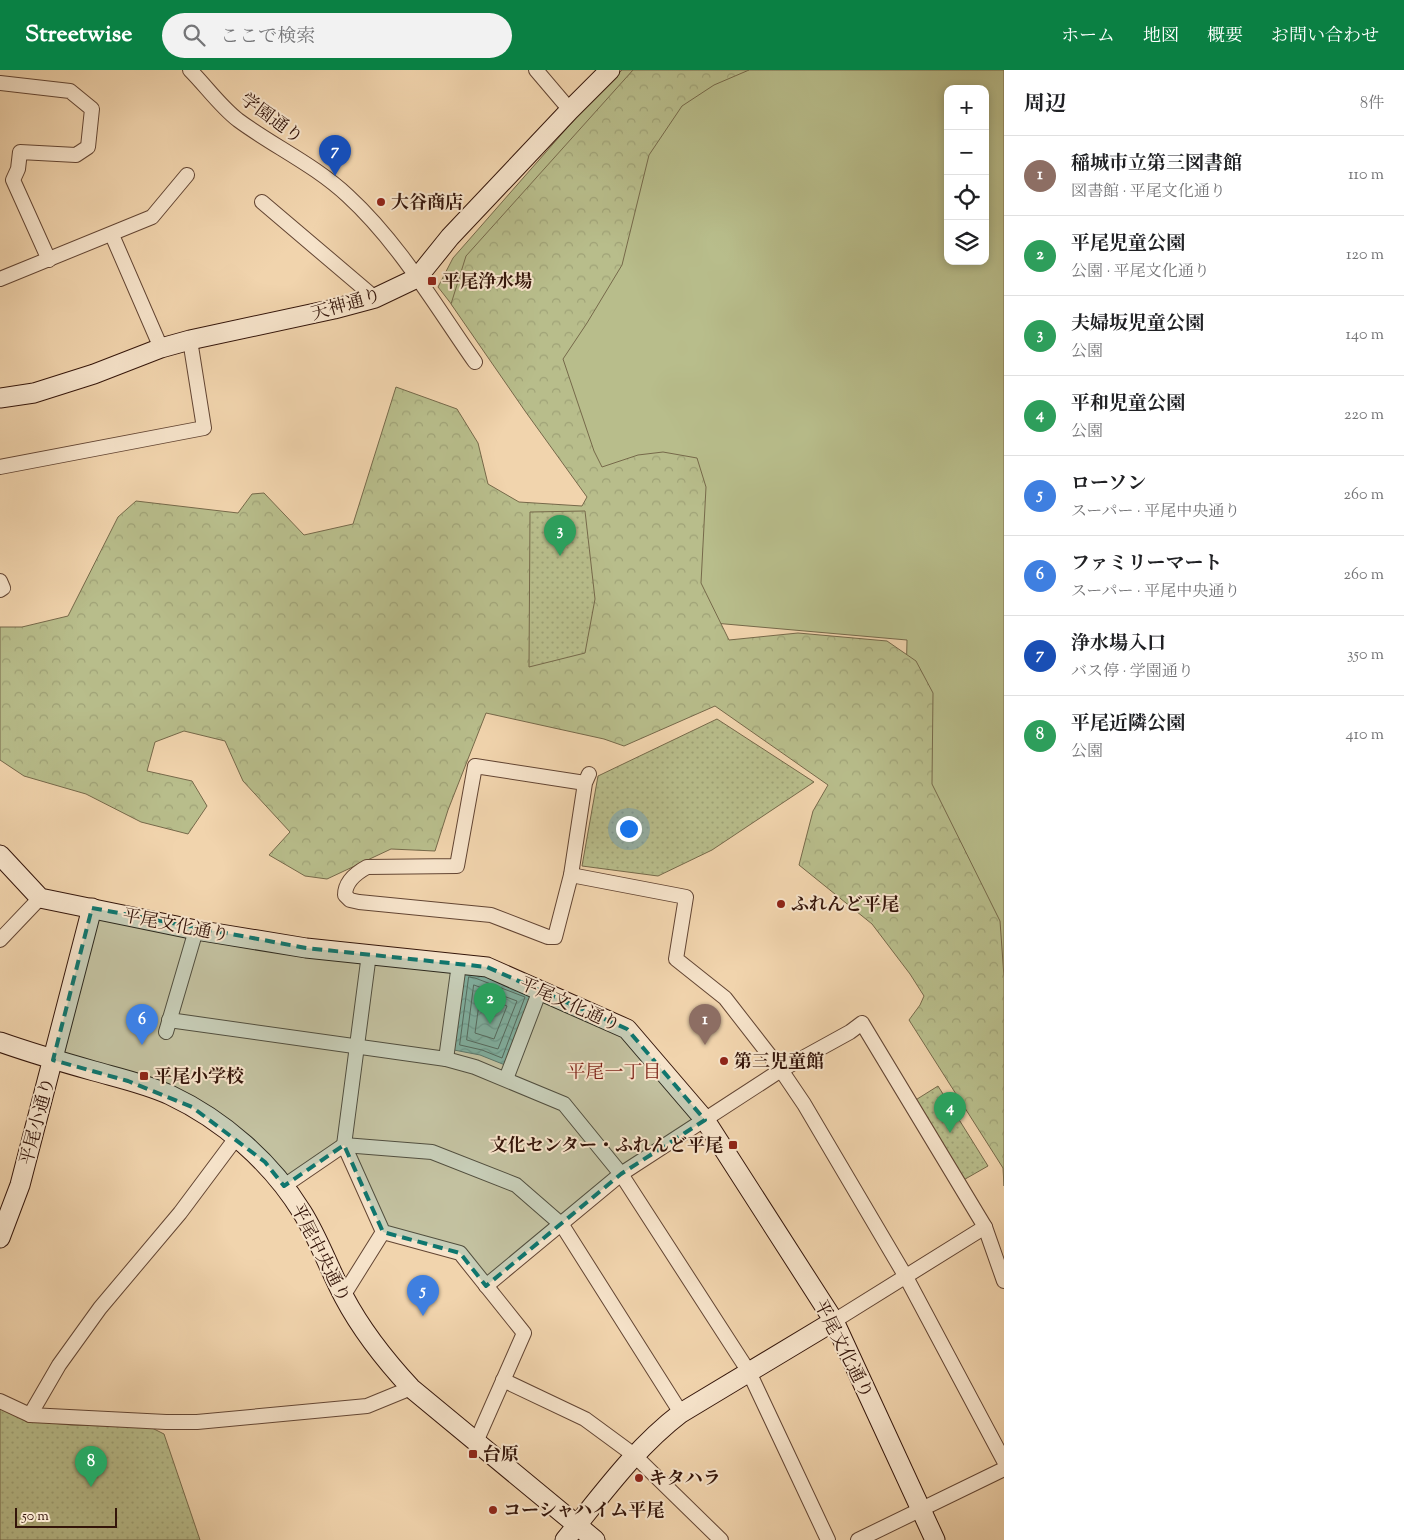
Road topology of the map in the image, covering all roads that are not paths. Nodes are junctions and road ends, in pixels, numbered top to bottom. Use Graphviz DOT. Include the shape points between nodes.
graph roads {
  1 [pos="190,70"];
  2 [pos="536,70"];
  3 [pos="610,70"];
  4 [pos="0,83"];
  5 [pos="570,110"];
  6 [pos="187,175"];
  7 [pos="262,202"];
  8 [pos="112,235"];
  9 [pos="49,260"];
  10 [pos="0,278"];
  11 [pos="417,278"];
  12 [pos="375,298"];
  13 [pos="190,340"];
  14 [pos="160,348"];
  15 [pos="475,362"];
  16 [pos="0,398"];
  17 [pos="0,467"];
  18 [pos="0,581"];
  19 [pos="0,590"];
  20 [pos="0,856"];
  21 [pos="571,875"];
  22 [pos="40,898"];
  23 [pos="92,908"];
  24 [pos="196,930"];
  25 [pos="0,940"];
  26 [pos="369,954"];
  27 [pos="459,964"];
  28 [pos="540,990"];
  29 [pos="0,1042"];
  30 [pos="357,1046"];
  31 [pos="446,1059"];
  32 [pos="53,1060"];
  33 [pos="781,1070"];
  34 [pos="506,1079"];
  35 [pos="705,1120"];
  36 [pos="236,1138"];
  37 [pos="344,1145"];
  38 [pos="621,1174"];
  39 [pos="284,1186"];
  40 [pos="562,1225"];
  41 [pos="985,1227"];
  42 [pos="383,1232"];
  43 [pos="0,1238"];
  44 [pos="906,1277"];
  45 [pos="1004,1281"];
  46 [pos="486,1286"];
  47 [pos="343,1296"];
  48 [pos="834,1321"];
  49 [pos="749,1372"];
  50 [pos="503,1380"];
  51 [pos="411,1388"];
  52 [pos="0,1401"];
  53 [pos="681,1414"];
  54 [pos="30,1415"];
  55 [pos="476,1442"];
  56 [pos="634,1455"];
  57 [pos="1004,1461"];
  58 [pos="1004,1469"];
  59 [pos="921,1510"];
  60 [pos="577,1525"];
  61 [pos="565,1540"];
  62 [pos="595,1540"];
  63 [pos="721,1540"];
  64 [pos="828,1540"];
  65 [pos="858,1540"];
  66 [pos="935,1540"];
  1 -- 11 [label="street, 学園通り" via="236,118 348,196 402,256"];
  2 -- 5 [label="street"];
  3 -- 5 [label="street, 天神通り"];
  4 -- 9 [label="street" via="70,92 92,109 88,148 76,155 20,152 13,180"];
  5 -- 11 [label="street, 天神通り" via="450,237"];
  6 -- 8 [label="street" via="152,217"];
  7 -- 12 [label="street"];
  8 -- 9 [label="street"];
  8 -- 14 [label="street"];
  9 -- 10 [label="street"];
  11 -- 12 [label="street, 天神通り"];
  11 -- 15 [label="street, 学園通り"];
  12 -- 13 [label="street, 天神通り"];
  13 -- 14 [label="street, 天神通り"];
  13 -- 17 [label="street" via="204,428"];
  14 -- 16 [label="street, 天神通り" via="34,393"];
  18 -- 19 [label="street" via="3,588"];
  20 -- 22 [label="street"];
  21 -- 21 [label="street" via="555,937 491,915 359,902 345,895 345,888 351,880 367,867 457,866 474,766 587,779"];
  21 -- 33 [label="street" via="686,897 676,959 725,998"];
  22 -- 23 [label="street, 平尾文化通り"];
  22 -- 25 [label="street"];
  23 -- 24 [label="street, 平尾文化通り"];
  23 -- 32 [label="street, 平尾小通り"];
  24 -- 26 [label="street, 平尾文化通り" via="306,948"];
  24 -- 30 [label="street" via="167,1026"];
  26 -- 27 [label="street, 平尾文化通り"];
  26 -- 30 [label="street"];
  27 -- 28 [label="street, 平尾文化通り" via="487,967"];
  27 -- 31 [label="street"];
  28 -- 34 [label="street"];
  28 -- 35 [label="street, 平尾文化通り" via="627,1029"];
  29 -- 32 [label="street, 平尾中央通り"];
  30 -- 31 [label="street"];
  30 -- 37 [label="street"];
  31 -- 34 [label="street"];
  32 -- 36 [label="street, 平尾中央通り" via="169,1095 223,1126"];
  32 -- 43 [label="street, 平尾小通り" via="20,1185"];
  33 -- 35 [label="street"];
  33 -- 41 [label="street" via="862,1023"];
  33 -- 44 [label="street"];
  34 -- 38 [label="street" via="564,1104"];
  35 -- 38 [label="street"];
  35 -- 48 [label="street, 平尾文化通り"];
  36 -- 39 [label="street, 平尾中央通り" via="265,1162"];
  36 -- 54 [label="street" via="180,1213 100,1308 59,1365"];
  37 -- 39 [label="street"];
  37 -- 40 [label="street" via="432,1152 516,1186"];
  37 -- 42 [label="street"];
  38 -- 40 [label="street"];
  38 -- 49 [label="street"];
  39 -- 47 [label="street, 平尾中央通り" via="321,1246"];
  40 -- 46 [label="street"];
  40 -- 53 [label="street"];
  41 -- 44 [label="street"];
  41 -- 45 [label="street"];
  42 -- 46 [label="street" via="460,1253"];
  42 -- 47 [label="street"];
  44 -- 48 [label="street"];
  44 -- 57 [label="street"];
  46 -- 50 [label="street" via="524,1333"];
  47 -- 51 [label="street, 平尾中央通り" via="372,1344"];
  48 -- 49 [label="street"];
  48 -- 59 [label="street, 平尾文化通り"];
  49 -- 53 [label="street"];
  49 -- 64 [label="street"];
  50 -- 55 [label="street"];
  50 -- 56 [label="street" via="585,1419"];
  51 -- 54 [label="street" via="367,1406 197,1422"];
  51 -- 55 [label="street, 平尾中央通り"];
  52 -- 54 [label="street"];
  53 -- 56 [label="street" via="660,1429"];
  55 -- 60 [label="street, 平尾中央通り"];
  56 -- 60 [label="street"];
  56 -- 63 [label="street"];
  58 -- 59 [label="street"];
  59 -- 65 [label="street"];
  59 -- 66 [label="street, 平尾文化通り"];
  60 -- 61 [label="street"];
  60 -- 62 [label="street, 平尾中央通り"];
}
